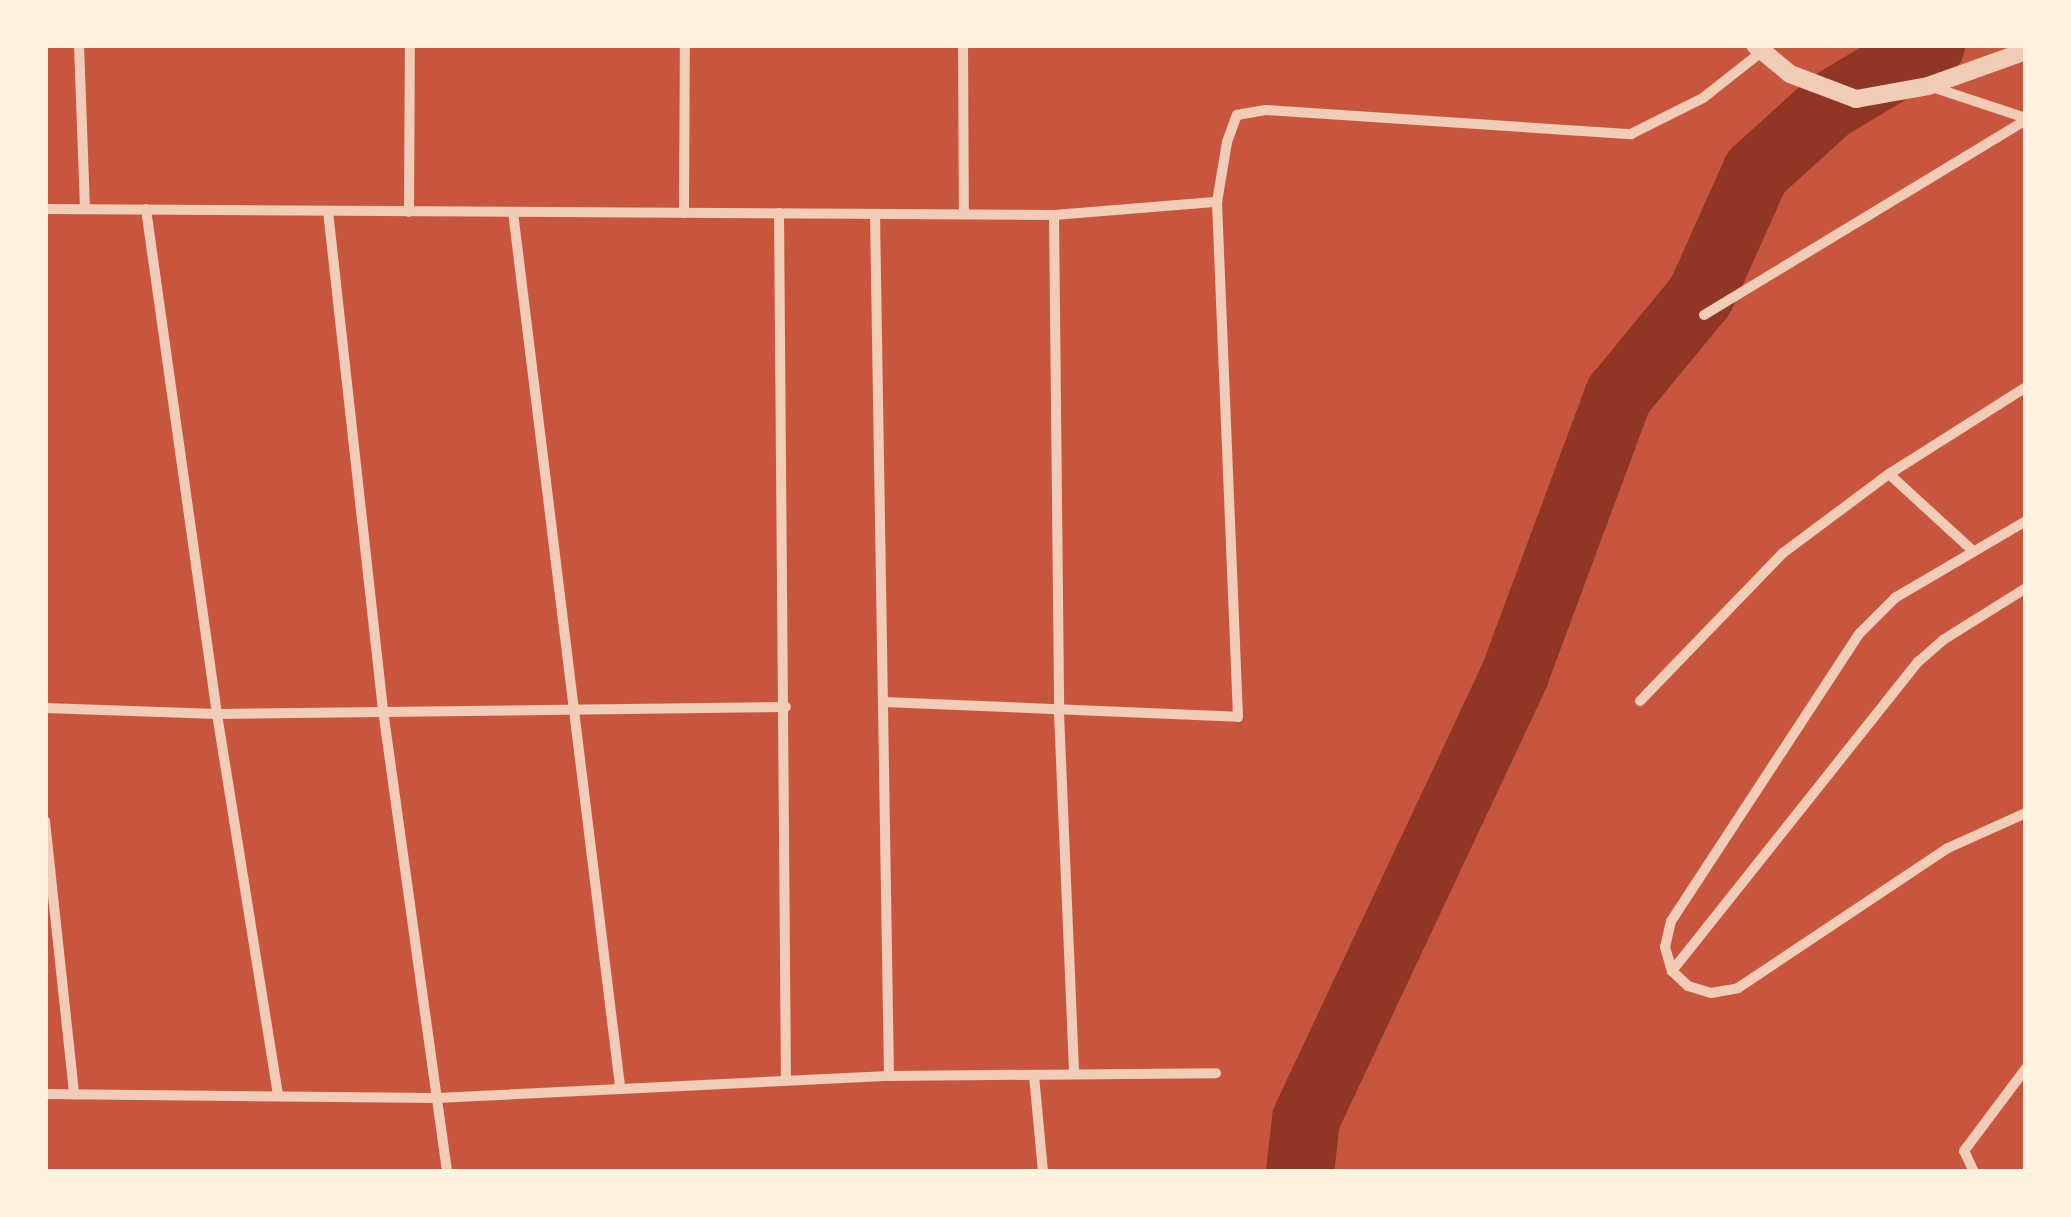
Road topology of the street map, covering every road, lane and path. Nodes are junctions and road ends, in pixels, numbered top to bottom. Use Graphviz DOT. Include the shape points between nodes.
graph roads {
  1 [pos="78,45"];
  2 [pos="410,45"];
  3 [pos="685,45"];
  4 [pos="963,45"];
  5 [pos="1761,47"];
  6 [pos="2026,51"];
  7 [pos="1928,86"];
  8 [pos="2026,119"];
  9 [pos="1217,202"];
  10 [pos="45,209"];
  11 [pos="85,209"];
  12 [pos="146,210"];
  13 [pos="328,211"];
  14 [pos="409,212"];
  15 [pos="512,212"];
  16 [pos="684,213"];
  17 [pos="780,214"];
  18 [pos="875,214"];
  19 [pos="964,214"];
  20 [pos="1054,215"];
  21 [pos="1704,314"];
  22 [pos="2026,386"];
  23 [pos="1889,474"];
  24 [pos="2026,521"];
  25 [pos="1973,550"];
  26 [pos="2026,588"];
  27 [pos="1640,701"];
  28 [pos="884,702"];
  29 [pos="786,707"];
  30 [pos="45,708"];
  31 [pos="383,710"];
  32 [pos="577,710"];
  33 [pos="1059,713"];
  34 [pos="217,714"];
  35 [pos="2026,812"];
  36 [pos="45,821"];
  37 [pos="1672,971"];
  38 [pos="2026,1068"];
  39 [pos="1216,1073"];
  40 [pos="1074,1074"];
  41 [pos="1034,1075"];
  42 [pos="889,1076"];
  43 [pos="786,1080"];
  44 [pos="620,1086"];
  45 [pos="45,1094"];
  46 [pos="74,1094"];
  47 [pos="278,1094"];
  48 [pos="438,1098"];
  49 [pos="447,1172"];
  50 [pos="1043,1172"];
  51 [pos="1974,1172"];
  1 -- 11 [label="street"];
  2 -- 14 [label="street"];
  3 -- 16 [label="street"];
  4 -- 19 [label="street"];
  5 -- 7 [label="street" via="1799,76 1856,99"];
  5 -- 9 [label="street" via="1703,98 1631,134 1266,110 1237,115"];
  6 -- 7 [label="street"];
  7 -- 8 [label="street"];
  8 -- 21 [label="street"];
  9 -- 20 [label="street"];
  9 -- 33 [label="street" via="1238,718"];
  10 -- 11 [label="street"];
  11 -- 12 [label="street"];
  12 -- 13 [label="street"];
  12 -- 34 [label="street"];
  13 -- 14 [label="street"];
  13 -- 31 [label="street"];
  14 -- 15 [label="street"];
  15 -- 16 [label="street"];
  15 -- 32 [label="street"];
  16 -- 17 [label="street"];
  17 -- 18 [label="street"];
  17 -- 29 [label="street"];
  18 -- 19 [label="street"];
  18 -- 28 [label="street"];
  19 -- 20 [label="street"];
  20 -- 33 [label="street"];
  22 -- 23 [label="street"];
  23 -- 25 [label="street"];
  23 -- 27 [label="street" via="1783,553"];
  24 -- 25 [label="street"];
  25 -- 37 [label="street" via="1894,598 1859,634 1671,921 1665,948"];
  26 -- 37 [label="street" via="1918,662"];
  28 -- 33 [label="street"];
  28 -- 42 [label="street"];
  29 -- 32 [label="street"];
  29 -- 43 [label="street"];
  30 -- 34 [label="street"];
  31 -- 32 [label="street"];
  31 -- 34 [label="street"];
  31 -- 48 [label="street"];
  32 -- 44 [label="street"];
  33 -- 40 [label="street"];
  34 -- 47 [label="street"];
  35 -- 37 [label="street" via="1948,848 1738,988 1711,993 1688,986"];
  36 -- 46 [label="street"];
  38 -- 51 [label="street" via="1964,1151"];
  39 -- 40 [label="street"];
  40 -- 41 [label="street"];
  41 -- 42 [label="street"];
  41 -- 50 [label="street"];
  42 -- 43 [label="street"];
  43 -- 44 [label="street"];
  44 -- 48 [label="street"];
  45 -- 46 [label="street"];
  46 -- 47 [label="street"];
  47 -- 48 [label="street"];
  48 -- 49 [label="street"];
}
